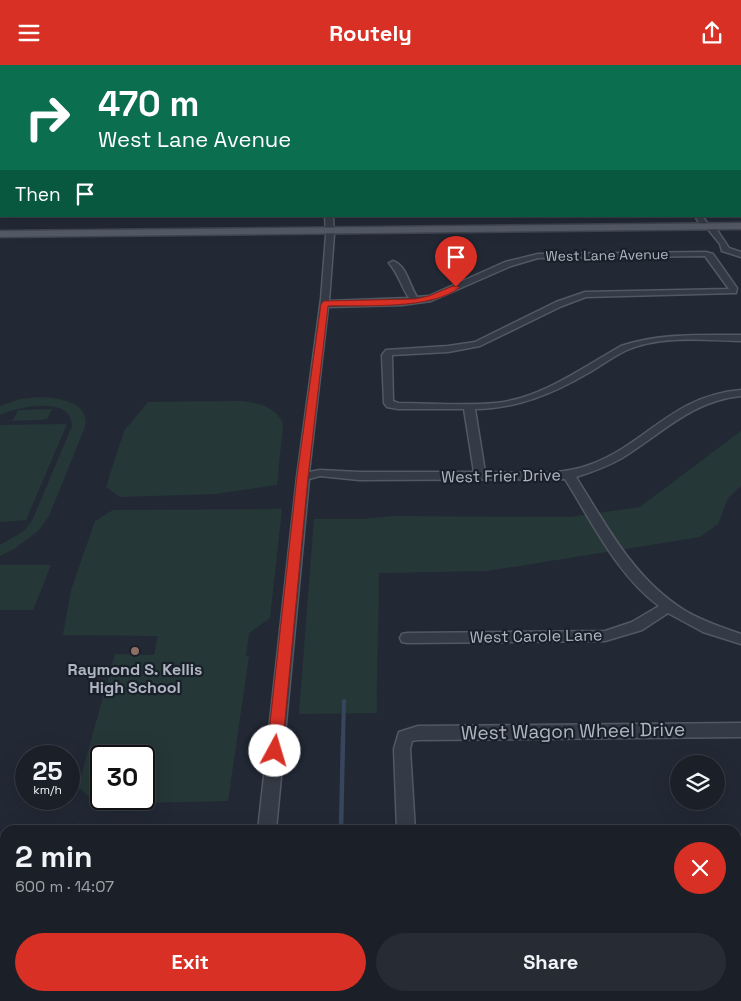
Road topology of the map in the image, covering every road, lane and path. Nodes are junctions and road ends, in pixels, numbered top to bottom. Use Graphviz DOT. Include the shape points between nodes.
graph roads {
  1 [pos="329,217"];
  2 [pos="699,217"];
  3 [pos="708,226"];
  4 [pos="741,226"];
  5 [pos="328,230"];
  6 [pos="0,234"];
  7 [pos="738,252"];
  8 [pos="496,258"];
  9 [pos="393,263"];
  10 [pos="508,264"];
  11 [pos="325,301"];
  12 [pos="415,301"];
  13 [pos="741,337"];
  14 [pos="741,393"];
  15 [pos="469,406"];
  16 [pos="570,475"];
  17 [pos="480,476"];
  18 [pos="303,477"];
  19 [pos="666,607"];
  20 [pos="407,638"];
  21 [pos="741,639"];
  22 [pos="741,730"];
  23 [pos="267,825"];
  24 [pos="406,825"];
  1 -- 5 [label="street"];
  2 -- 3 [label="street"];
  3 -- 4 [label="main road"];
  3 -- 5 [label="main road"];
  3 -- 7 [label="street" via="725,249"];
  5 -- 6 [label="main road"];
  5 -- 11 [label="street"];
  8 -- 10 [label="street"];
  9 -- 12 [label="street" via="400,269 404,286"];
  10 -- 12 [label="street, West Lane Avenue" via="441,294"];
  10 -- 15 [label="street, West Lane Avenue" via="555,255 706,254 733,291 585,295 559,304 477,344 448,349 389,351 388,401 391,405"];
  11 -- 12 [label="street, West Lane Avenue"];
  11 -- 18 [label="street"];
  13 -- 15 [label="street" via="671,338 637,343 528,400 495,406"];
  14 -- 16 [label="street, West Frier Drive" via="723,394 695,403 618,455"];
  15 -- 17 [label="street"];
  16 -- 17 [label="street, West Frier Drive"];
  16 -- 19 [label="street" via="632,574"];
  17 -- 18 [label="street, West Frier Drive" via="359,476 345,480"];
  18 -- 23 [label="street"];
  19 -- 20 [label="street, West Carole Lane" via="637,626 605,636"];
  19 -- 21 [label="street" via="703,627"];
  22 -- 24 [label="street, West Wagon Wheel Drive" via="418,733 405,737 402,749"];
}
